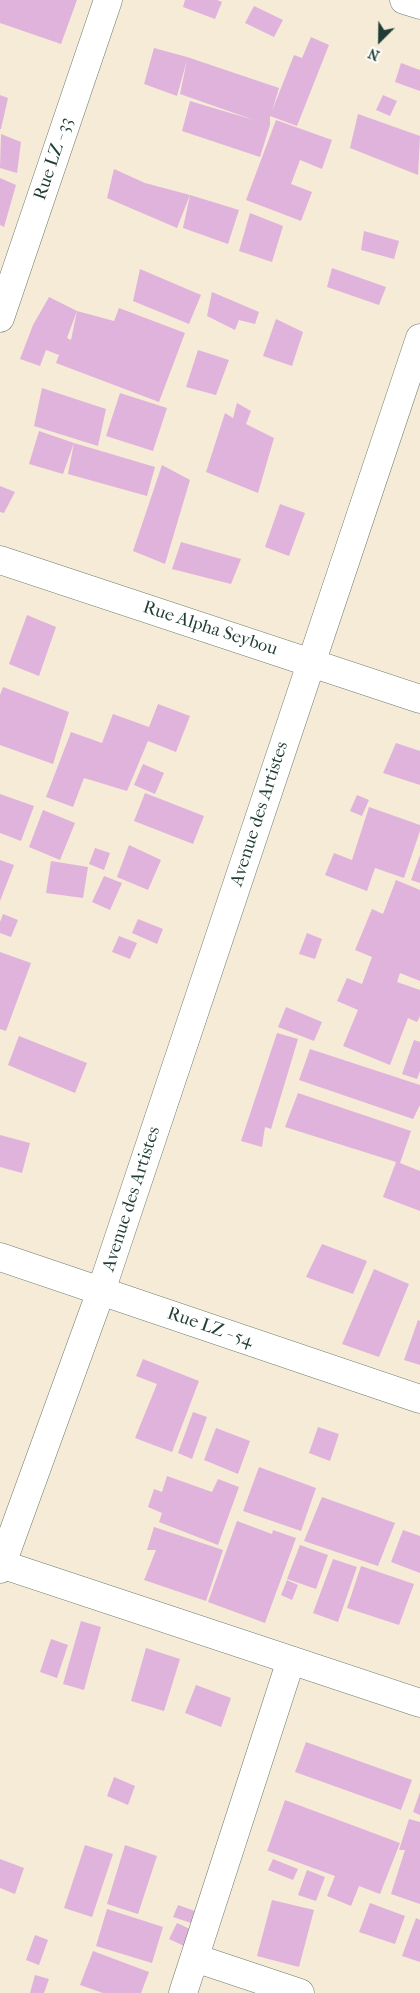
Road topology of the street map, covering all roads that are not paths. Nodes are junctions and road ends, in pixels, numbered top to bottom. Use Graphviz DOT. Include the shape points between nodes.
graph roads {
  1 [pos="108,0"];
  2 [pos="404,0"];
  3 [pos="420,5"];
  4 [pos="0,318"];
  5 [pos="420,338"];
  6 [pos="0,560"];
  7 [pos="311,662"];
  8 [pos="420,699"];
  9 [pos="0,1258"];
  10 [pos="101,1291"];
  11 [pos="420,1399"];
  12 [pos="1,1566"];
  13 [pos="291,1660"];
  14 [pos="420,1703"];
  15 [pos="195,1958"];
  16 [pos="183,1993"];
  17 [pos="300,1993"];
  1 -- 4 [label="street, Rue LZ - 33"];
  2 -- 3 [label="street"];
  5 -- 7 [label="street, Avenue des Artistes"];
  6 -- 7 [label="street, Rue Alpha Seybou"];
  7 -- 8 [label="street, Rue Alpha Seybou"];
  7 -- 10 [label="street, Avenue des Artistes"];
  9 -- 10 [label="street, Rue LZ - 54"];
  10 -- 11 [label="street, Rue LZ - 54"];
  10 -- 12 [label="street, Avenue des Artistes"];
  12 -- 13 [label="street"];
  13 -- 14 [label="street"];
  13 -- 15 [label="street"];
  15 -- 16 [label="street"];
  15 -- 17 [label="street"];
}
